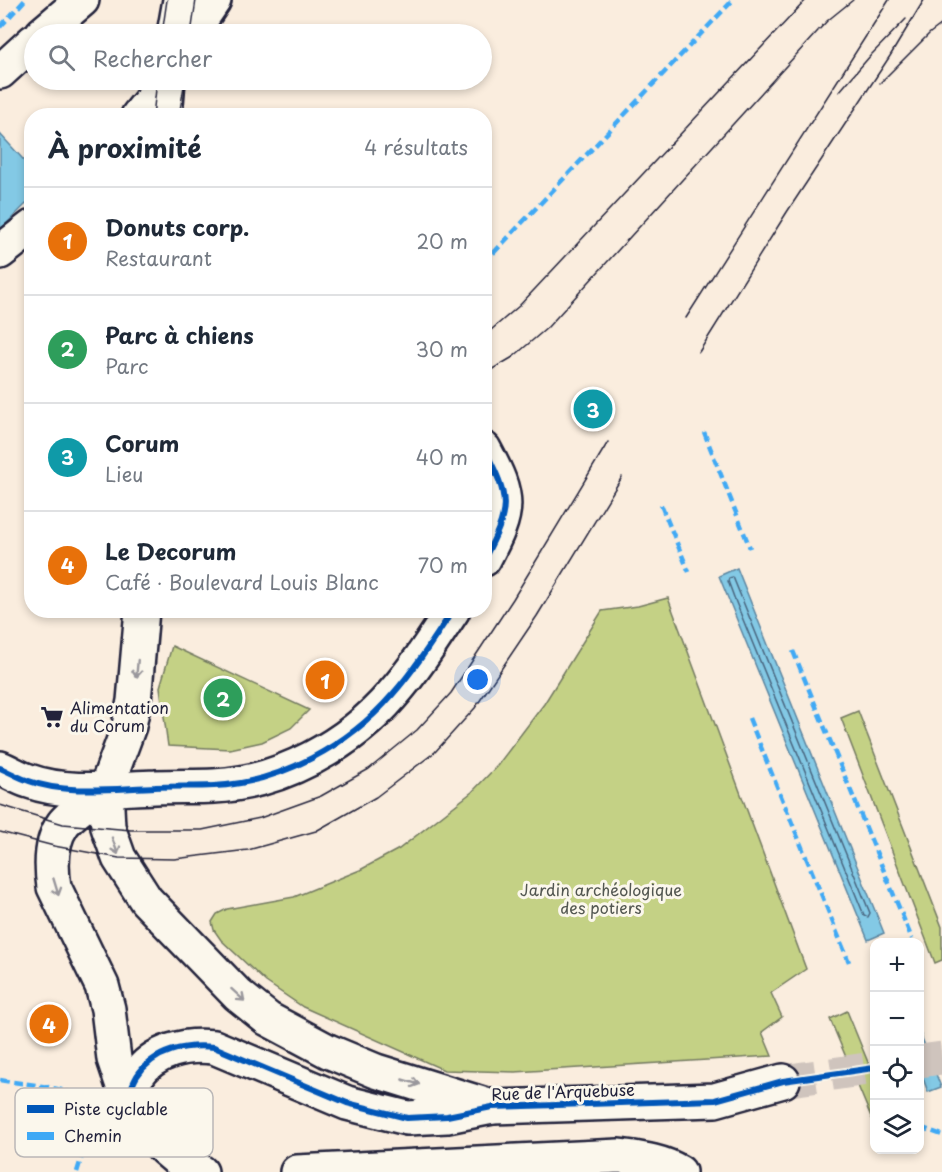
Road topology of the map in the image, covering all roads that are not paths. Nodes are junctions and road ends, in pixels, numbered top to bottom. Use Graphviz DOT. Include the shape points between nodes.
graph roads {
  1 [pos="180,0"];
  2 [pos="214,0"];
  3 [pos="68,4"];
  4 [pos="51,24"];
  5 [pos="176,24"];
  6 [pos="198,24"];
  7 [pos="24,50"];
  8 [pos="0,72"];
  9 [pos="159,90"];
  10 [pos="166,90"];
  11 [pos="144,108"];
  12 [pos="165,108"];
  13 [pos="24,233"];
  14 [pos="0,252"];
  15 [pos="492,464"];
  16 [pos="492,542"];
  17 [pos="141,618"];
  18 [pos="448,618"];
  19 [pos="0,768"];
  20 [pos="106,788"];
  21 [pos="783,1081"];
  22 [pos="124,1088"];
  23 [pos="132,1088"];
  24 [pos="492,1107"];
  25 [pos="174,1157"];
  26 [pos="201,1172"];
  27 [pos="297,1172"];
  28 [pos="679,1172"];
  1 -- 5 [label="street"];
  2 -- 6 [label="street"];
  3 -- 4 [label="street"];
  7 -- 8 [label="street"];
  9 -- 11 [label="street"];
  10 -- 12 [label="street"];
  13 -- 14 [label="street"];
  15 -- 16 [label="street" via="505,500 503,518"];
  17 -- 20 [label="street, one-way" via="129,726"];
  18 -- 20 [label="street" via="392,695 372,716 328,749 285,770 252,780 214,786"];
  19 -- 20 [label="street" via="29,782 56,788"];
  20 -- 22 [label="street, one-way" via="63,824 54,846 51,870 54,887 102,986 114,1059"];
  20 -- 24 [label="street, Rue de l'Arquebuse, one-way" via="108,827 119,858 146,900 238,995 268,1019 328,1051 376,1071"];
  21 -- 24 [label="street, Rue de l'Arquebuse" via="715,1100"];
  23 -- 24 [label="street, Rue de l'Arquebuse" via="150,1063 170,1050 195,1045 214,1047 346,1103 407,1118 447,1116"];
  25 -- 26 [label="street"];
  27 -- 28 [label="street" via="619,1156 647,1160"];
}
